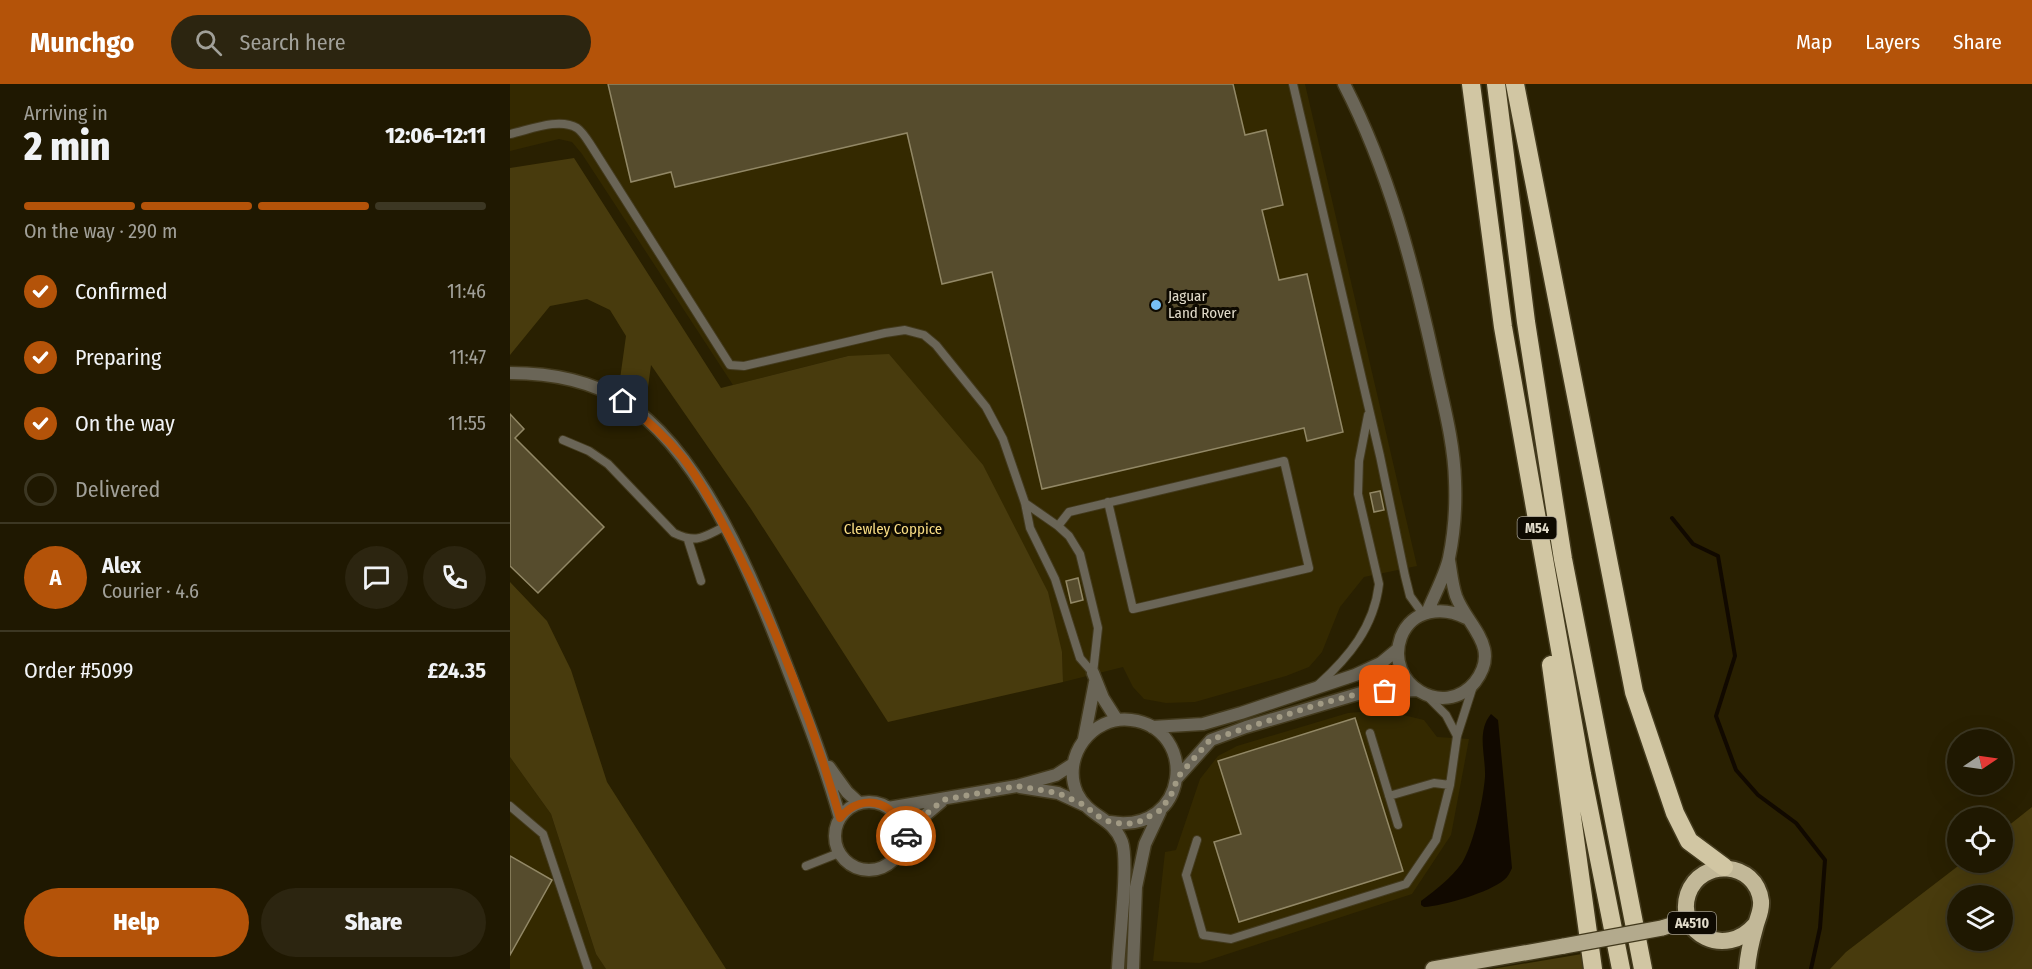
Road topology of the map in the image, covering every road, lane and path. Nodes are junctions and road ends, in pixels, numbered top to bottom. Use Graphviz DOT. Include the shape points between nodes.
graph roads {
  1 [pos="1293,84"];
  2 [pos="1344,84"];
  3 [pos="1471,84"];
  4 [pos="1496,84"];
  5 [pos="1515,84"];
  6 [pos="510,134"];
  7 [pos="510,373"];
  8 [pos="1369,410"];
  9 [pos="563,440"];
  10 [pos="1108,502"];
  11 [pos="1025,503"];
  12 [pos="724,526"];
  13 [pos="1058,526"];
  14 [pos="688,540"];
  15 [pos="1449,560"];
  16 [pos="1543,566"];
  17 [pos="701,581"];
  18 [pos="1425,613"];
  19 [pos="1466,618"];
  20 [pos="1398,649"];
  21 [pos="1094,678"];
  22 [pos="1474,683"];
  23 [pos="1312,690"];
  24 [pos="1422,693"];
  25 [pos="1117,720"];
  26 [pos="1152,727"];
  27 [pos="1370,733"];
  28 [pos="1457,736"];
  29 [pos="1084,739"];
  30 [pos="824,760"];
  31 [pos="1073,764"];
  32 [pos="1177,778"];
  33 [pos="1450,785"];
  34 [pos="1017,786"];
  35 [pos="1389,796"];
  36 [pos="943,800"];
  37 [pos="859,803"];
  38 [pos="1084,805"];
  39 [pos="510,806"];
  40 [pos="888,808"];
  41 [pos="1161,810"];
  42 [pos="840,818"];
  43 [pos="1110,822"];
  44 [pos="1398,825"];
  45 [pos="903,840"];
  46 [pos="1197,840"];
  47 [pos="839,853"];
  48 [pos="806,866"];
  49 [pos="1724,867"];
  50 [pos="1690,920"];
  51 [pos="1755,925"];
  52 [pos="586,968"];
  53 [pos="1118,969"];
  54 [pos="1133,969"];
  55 [pos="1433,969"];
  56 [pos="1593,969"];
  57 [pos="1621,969"];
  58 [pos="1643,969"];
  59 [pos="1747,969"];
  1 -- 8 [label="lane"];
  2 -- 15 [label="street" via="1392,196 1416,279 1448,425 1455,481"];
  3 -- 16 [label="highway, M54" via="1503,327"];
  4 -- 58 [label="highway, M54" via="1526,322 1563,559"];
  5 -- 49 [label="highway" via="1634,692 1675,813 1689,841"];
  6 -- 11 [label="lane" via="553,124 567,123 579,129 730,365 744,366 885,333 905,330 924,335 986,407 1003,439"];
  7 -- 12 [label="street" via="569,378 623,401 684,459"];
  8 -- 18 [label="lane" via="1410,596"];
  8 -- 23 [label="lane" via="1359,461 1358,494 1379,584 1378,596 1359,640 1344,662"];
  9 -- 14 [label="lane" via="608,464 674,533"];
  10 -- 10 [label="lane" via="1284,461 1309,568 1133,609"];
  10 -- 13 [label="lane" via="1069,512"];
  11 -- 13 [label="lane"];
  11 -- 21 [label="lane" via="1030,528 1055,579 1080,658"];
  12 -- 14 [label="lane"];
  12 -- 30 [label="street" via="768,617"];
  13 -- 21 [label="lane" via="1080,554 1091,597 1098,628"];
  14 -- 17 [label="lane"];
  15 -- 18 [label="street"];
  15 -- 19 [label="street" via="1456,595"];
  16 -- 56 [label="highway" via="1553,692"];
  16 -- 57 [label="highway, M54"];
  18 -- 19 [label="street" via="1448,611"];
  18 -- 20 [label="street" via="1402,634"];
  19 -- 22 [label="street" via="1482,637 1484,649 1482,667"];
  20 -- 23 [label="street" via="1381,663"];
  20 -- 24 [label="street" via="1401,672"];
  21 -- 25 [label="street"];
  21 -- 29 [label="street"];
  22 -- 24 [label="street" via="1452,696 1440,698"];
  22 -- 28 [label="lane"];
  23 -- 26 [label="street" via="1203,724"];
  24 -- 28 [label="lane" via="1446,715"];
  24 -- 32 [label="street" via="1361,693 1246,727 1210,740"];
  25 -- 26 [label="street"];
  25 -- 29 [label="street"];
  26 -- 32 [label="street" via="1169,744"];
  27 -- 35 [label="lane"];
  28 -- 33 [label="lane"];
  29 -- 31 [label="street"];
  30 -- 37 [label="street"];
  30 -- 42 [label="street"];
  31 -- 34 [label="street" via="1056,775"];
  31 -- 38 [label="street" via="1073,779"];
  32 -- 41 [label="street"];
  33 -- 35 [label="lane" via="1434,783"];
  33 -- 46 [label="lane" via="1436,840 1406,884 1231,939 1203,935 1186,875"];
  34 -- 36 [label="street"];
  34 -- 38 [label="street" via="1058,793"];
  35 -- 44 [label="lane"];
  36 -- 40 [label="street"];
  36 -- 45 [label="street"];
  37 -- 40 [label="street"];
  37 -- 42 [label="street"];
  38 -- 43 [label="street"];
  39 -- 52 [label="lane" via="543,834"];
  40 -- 45 [label="street" via="900,822"];
  41 -- 43 [label="street" via="1137,823"];
  41 -- 54 [label="street" via="1145,844 1136,887"];
  42 -- 47 [label="street" via="835,836"];
  43 -- 53 [label="street" via="1124,852"];
  45 -- 47 [label="street" via="894,859 876,870 855,867"];
  47 -- 48 [label="lane"];
  49 -- 50 [label="highway, A4510" via="1700,876 1692,885 1687,903"];
  49 -- 51 [label="highway" via="1735,869 1753,882 1761,903"];
  50 -- 51 [label="highway, A4510" via="1696,930 1716,941 1738,939"];
  50 -- 55 [label="main road, A4510, bridge"];
  51 -- 59 [label="highway"];
}
